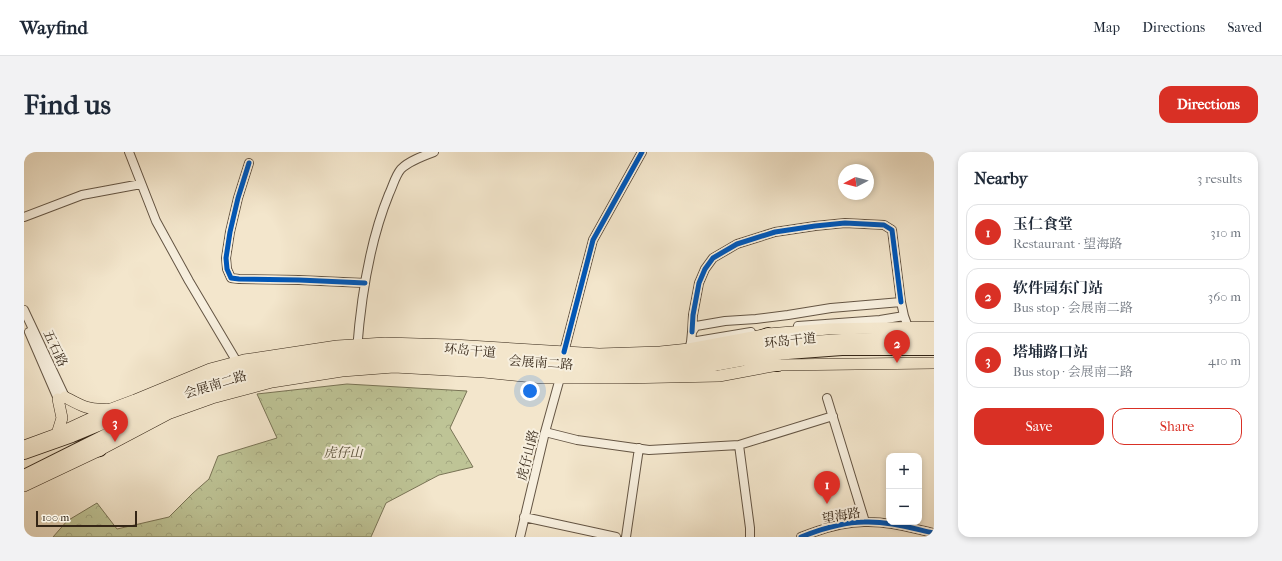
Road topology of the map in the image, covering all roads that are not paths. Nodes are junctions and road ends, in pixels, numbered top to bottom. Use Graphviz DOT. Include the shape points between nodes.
graph roads {
  1 [pos="129,152"];
  2 [pos="432,152"];
  3 [pos="642,152"];
  4 [pos="249,163"];
  5 [pos="141,184"];
  6 [pos="24,217"];
  7 [pos="365,283"];
  8 [pos="901,302"];
  9 [pos="24,310"];
  10 [pos="904,316"];
  11 [pos="24,322"];
  12 [pos="908,327"];
  13 [pos="934,327"];
  14 [pos="692,332"];
  15 [pos="768,334"];
  16 [pos="934,337"];
  17 [pos="690,346"];
  18 [pos="357,348"];
  19 [pos="934,349"];
  20 [pos="564,352"];
  21 [pos="727,357"];
  22 [pos="237,362"];
  23 [pos="934,363"];
  24 [pos="778,365"];
  25 [pos="226,374"];
  26 [pos="193,375"];
  27 [pos="560,378"];
  28 [pos="61,398"];
  29 [pos="827,398"];
  30 [pos="111,409"];
  31 [pos="834,416"];
  32 [pos="545,432"];
  33 [pos="57,434"];
  34 [pos="739,445"];
  35 [pos="24,446"];
  36 [pos="639,448"];
  37 [pos="100,450"];
  38 [pos="24,453"];
  39 [pos="69,455"];
  40 [pos="24,476"];
  41 [pos="24,486"];
  42 [pos="524,517"];
  43 [pos="865,522"];
  44 [pos="934,533"];
  45 [pos="520,537"];
  46 [pos="616,537"];
  47 [pos="626,537"];
  48 [pos="750,537"];
  49 [pos="800,537"];
  1 -- 5 [label="street"];
  2 -- 7 [label="street" via="403,167 398,174 383,209"];
  3 -- 20 [label="street" via="593,240"];
  4 -- 7 [label="street" via="230,232 226,258 231,278"];
  5 -- 6 [label="street" via="82,195"];
  5 -- 22 [label="street" via="156,221 188,281"];
  7 -- 18 [label="street"];
  8 -- 10 [label="street"];
  8 -- 14 [label="street" via="725,321 696,326"];
  8 -- 14 [label="street" via="892,230 876,224 845,223 815,226 775,232 751,239 713,258 699,283"];
  9 -- 28 [label="street, 五石路"];
  10 -- 12 [label="street"];
  10 -- 17 [label="street" via="776,328"];
  11 -- 28 [label="street, 五石路"];
  12 -- 13 [label="main road"];
  12 -- 15 [label="main road"];
  14 -- 17 [label="street"];
  15 -- 17 [label="main road"];
  15 -- 21 [label="highway"];
  16 -- 21 [label="highway, 环岛干道" via="765,345"];
  17 -- 20 [label="main road" via="660,352"];
  18 -- 20 [label="main road" via="385,343"];
  18 -- 21 [label="highway, 环岛干道" via="458,352 581,363 702,355"];
  18 -- 22 [label="main road" via="337,346"];
  18 -- 25 [label="highway, 环岛干道"];
  19 -- 21 [label="highway, 环岛干道" via="842,349"];
  21 -- 24 [label="highway"];
  21 -- 39 [label="highway, 环岛干道" via="695,368 594,373 383,358 336,364 240,382 193,396 146,415"];
  22 -- 26 [label="main road"];
  23 -- 24 [label="main road, 会展南二路"];
  24 -- 27 [label="main road, 会展南二路" via="719,376"];
  25 -- 26 [label="highway"];
  25 -- 38 [label="highway, 环岛干道"];
  26 -- 30 [label="main road"];
  27 -- 32 [label="street, 虎仔山路"];
  27 -- 37 [label="main road, 会展南二路" via="394,367 342,370 272,382 212,398 170,413"];
  28 -- 30 [label="main road" via="89,409"];
  28 -- 33 [label="main road" via="62,418"];
  29 -- 31 [label="street"];
  30 -- 33 [label="main road"];
  31 -- 34 [label="street"];
  31 -- 43 [label="street"];
  32 -- 36 [label="street" via="577,440"];
  32 -- 42 [label="street, 虎仔山路"];
  33 -- 35 [label="main road"];
  34 -- 36 [label="street" via="649,450"];
  34 -- 48 [label="street"];
  36 -- 47 [label="street"];
  37 -- 39 [label="highway"];
  37 -- 41 [label="main road, 会展南二路"];
  39 -- 40 [label="highway, 环岛干道"];
  42 -- 45 [label="street, 虎仔山路"];
  42 -- 46 [label="street"];
  43 -- 44 [label="street, 望海路" via="892,524"];
  43 -- 49 [label="street, 望海路" via="823,529"];
}
